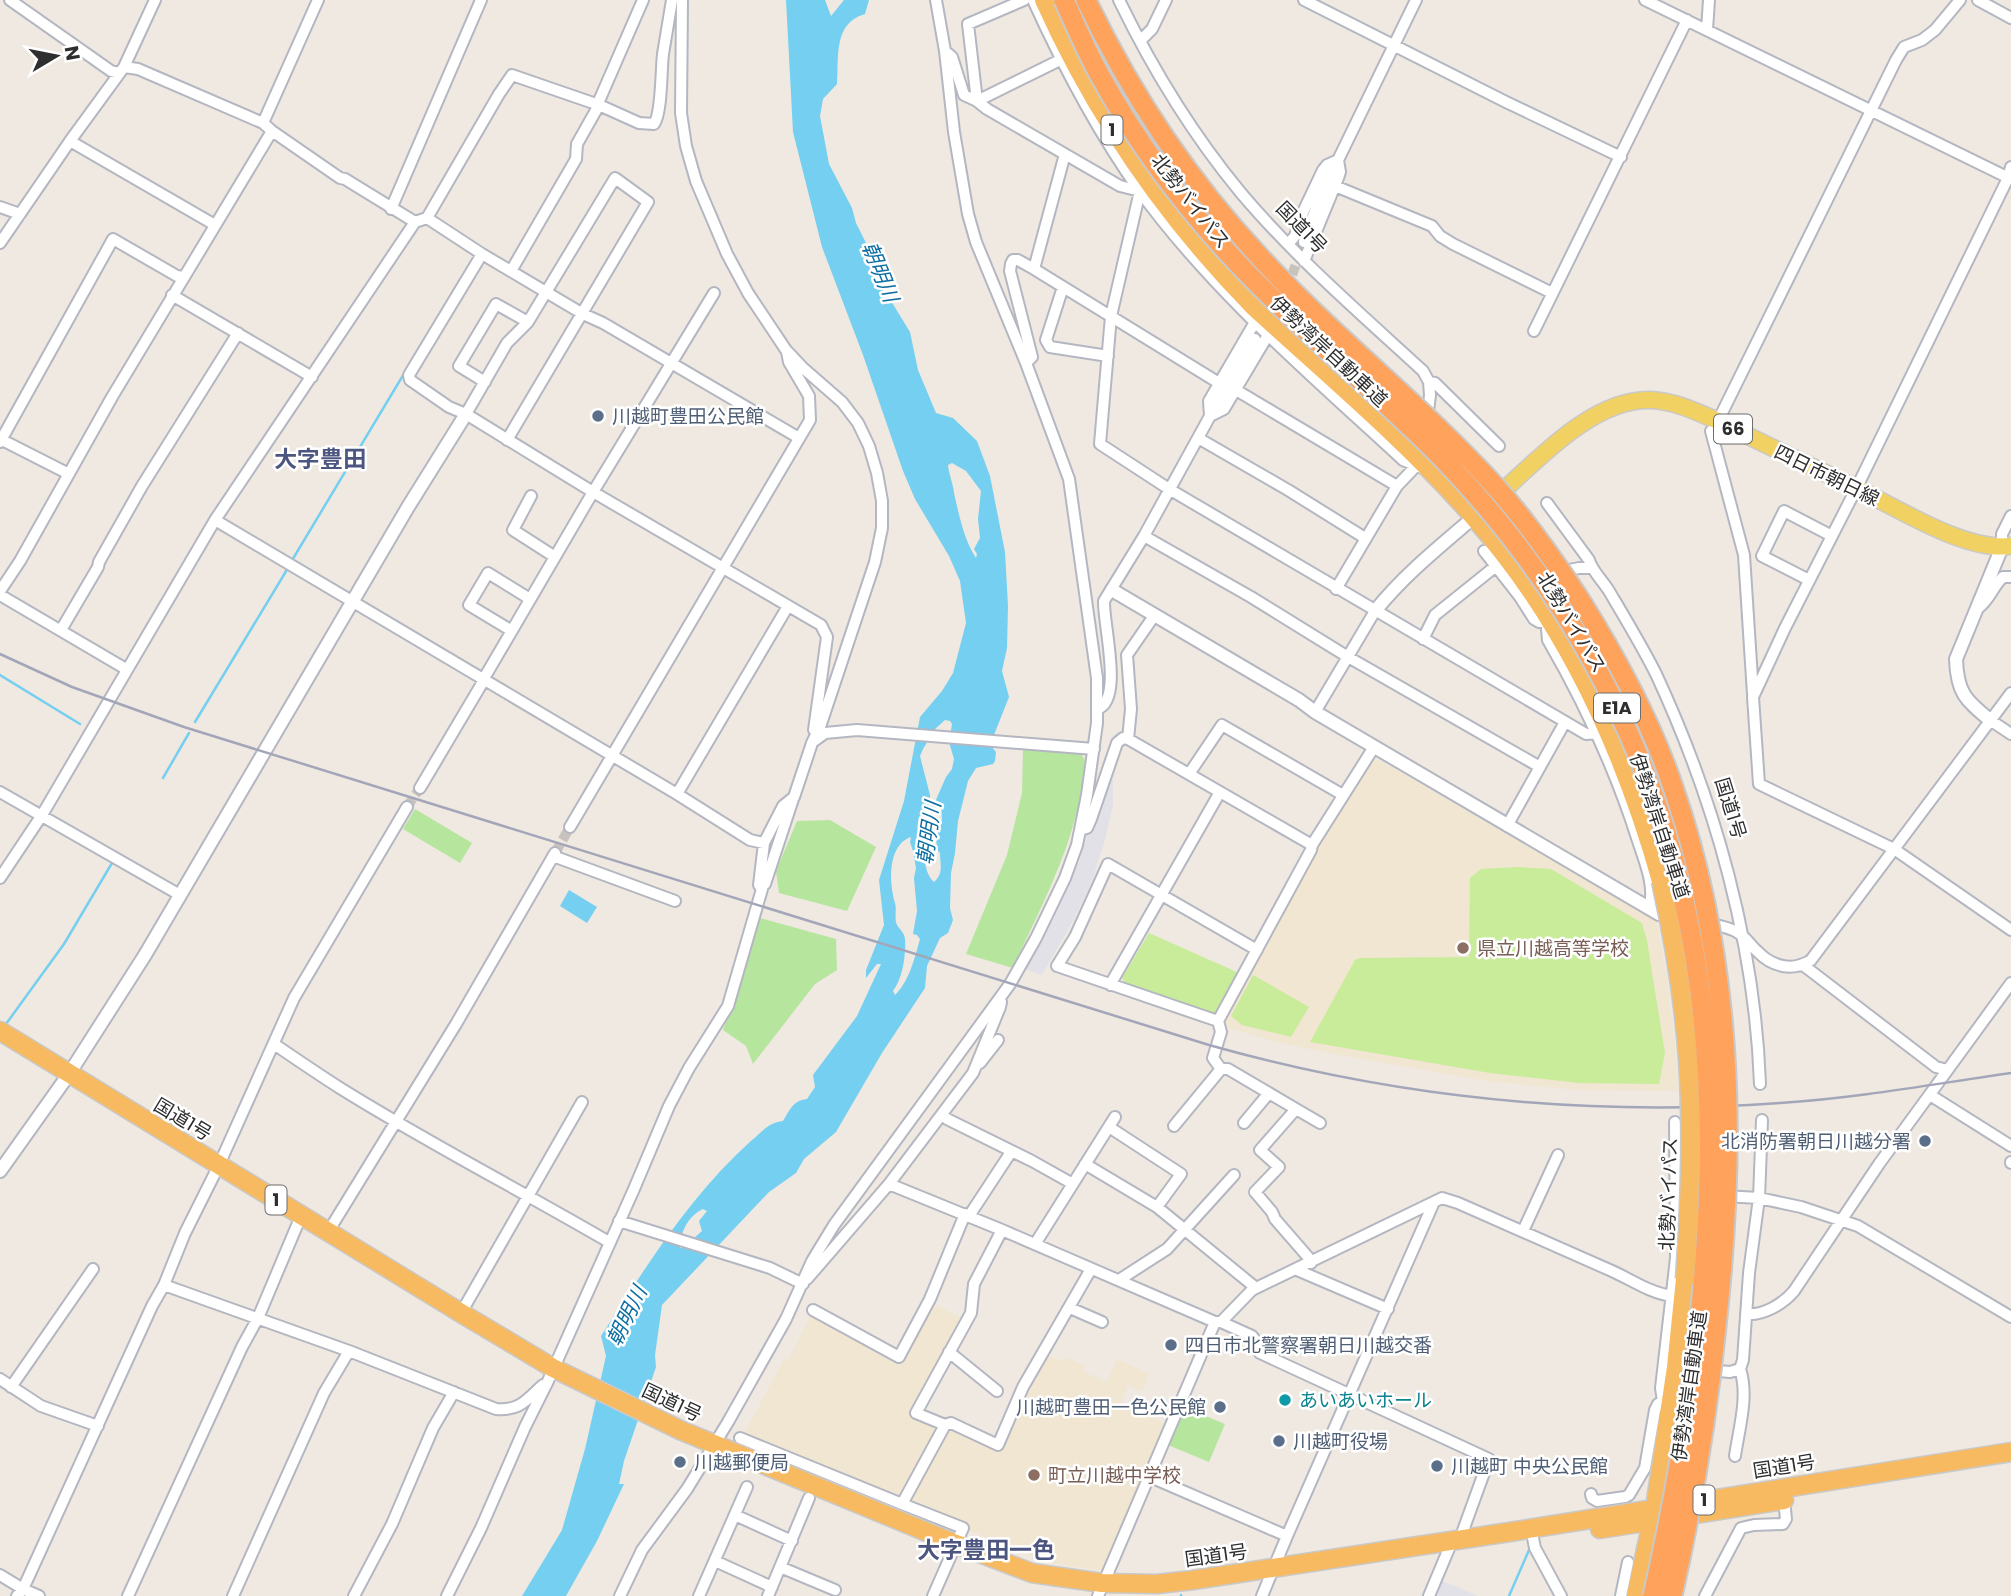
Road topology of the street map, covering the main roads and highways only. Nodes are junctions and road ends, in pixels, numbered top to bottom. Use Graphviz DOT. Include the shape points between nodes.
graph roads {
  1 [pos="1044,0"];
  2 [pos="1064,0"];
  3 [pos="1086,0"];
  4 [pos="1474,517"];
  5 [pos="2006,547"];
  6 [pos="0,1031"];
  7 [pos="2011,1452"];
  8 [pos="2011,1459"];
  9 [pos="1655,1516"];
  10 [pos="1619,1527"];
  11 [pos="1455,1542"];
  12 [pos="1645,1555"];
  13 [pos="1100,1590"];
  14 [pos="1636,1596"];
  15 [pos="1653,1596"];
  16 [pos="1672,1596"];
  1 -- 4 [label="highway, 北勢バイパス / 1" via="1096,104 1174,217 1253,306"];
  2 -- 15 [label="highway, 伊勢湾岸自動車道 / E1A, bridge" via="1120,110 1206,227 1271,297 1442,458 1518,546 1604,682 1653,794 1695,955 1709,1119 1706,1231 1695,1354"];
  3 -- 16 [label="highway, 伊勢湾岸自動車道 / E1A, bridge" via="1139,101 1222,215 1260,258 1456,445 1533,533 1598,629 1651,731 1673,785 1715,952 1729,1118 1714,1351"];
  4 -- 5 [label="main road, 四日市朝日線 / 66" via="1576,428 1605,410 1639,400 1661,401 1690,409 1714,426 1934,527 1972,543"];
  4 -- 9 [label="highway, 北勢バイパス / 1, bridge" via="1523,580 1542,620 1570,654 1615,747 1661,881 1678,972 1688,1060 1691,1157 1685,1279"];
  6 -- 13 [label="highway, 国道1号 / 1" via="557,1375 713,1445 956,1544 1032,1573"];
  7 -- 9 [label="highway, 国道1号 / 1"];
  8 -- 9 [label="highway, 国道1号 / 1" via="1922,1478"];
  9 -- 10 [label="highway, 国道1号 / 1"];
  9 -- 11 [label="highway, 国道1号 / 1"];
  9 -- 12 [label="highway, 北勢バイパス / 1"];
  9 -- 16 [label="highway, 北勢バイパス / 1"];
  10 -- 11 [label="highway, 国道1号 / 1"];
  10 -- 12 [label="highway" via="1639,1538"];
  11 -- 13 [label="highway, 国道1号 / 1"];
  12 -- 14 [label="highway, 北勢バイパス / 1"];
}
